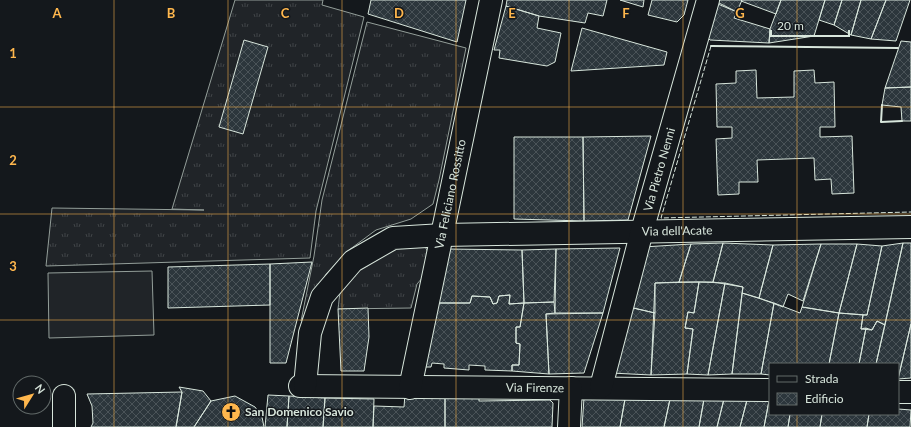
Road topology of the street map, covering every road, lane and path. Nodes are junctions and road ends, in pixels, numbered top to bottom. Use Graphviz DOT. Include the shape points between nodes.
graph roads {
  1 [pos="491,0"];
  2 [pos="708,0"];
  3 [pos="911,227"];
  4 [pos="642,231"];
  5 [pos="444,235"];
  6 [pos="302,386"];
  7 [pos="601,387"];
  8 [pos="410,388"];
  9 [pos="571,388"];
  10 [pos="769,390"];
  11 [pos="899,392"];
  12 [pos="911,392"];
  13 [pos="64,396"];
  14 [pos="64,427"];
  15 [pos="569,427"];
  1 -- 5 [label="street, Via Feliciano Rossitto"];
  2 -- 4 [label="street, Via Pietro Nenni"];
  3 -- 4 [label="street, Via dell'Acate"];
  4 -- 5 [label="street, Via dell'Acate"];
  4 -- 7 [label="street, Via Pietro Nenni"];
  5 -- 6 [label="street, Via dell'Acate" via="393,238 352,261 322,297 310,333"];
  5 -- 8 [label="street, Via Feliciano Rossitto"];
  6 -- 8 [label="street, Via Firenze"];
  7 -- 9 [label="street, Via Firenze"];
  7 -- 10 [label="street, Via Firenze"];
  8 -- 9 [label="street, Via Firenze"];
  9 -- 15 [label="street"];
  11 -- 12 [label="street"];
  13 -- 14 [label="street"];
}
